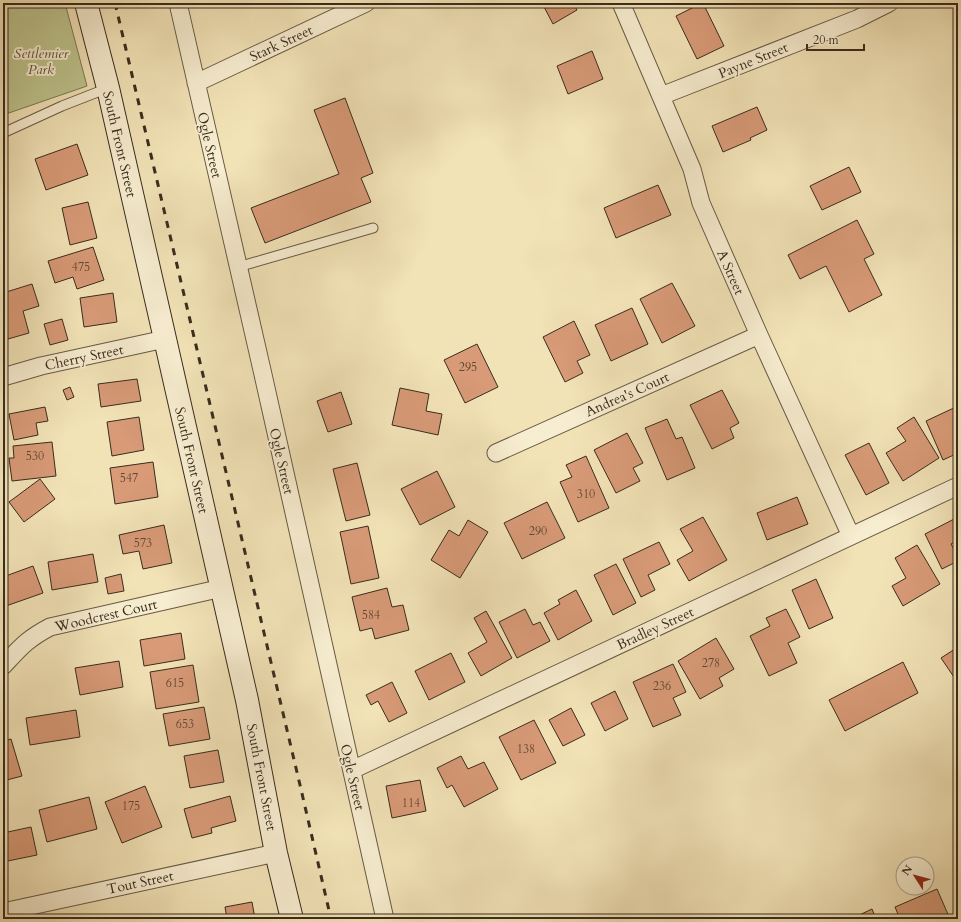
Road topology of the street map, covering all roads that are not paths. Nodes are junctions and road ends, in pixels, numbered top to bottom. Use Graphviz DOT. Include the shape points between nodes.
graph roads {
  1 [pos="86,3"];
  2 [pos="178,3"];
  3 [pos="366,3"];
  4 [pos="621,3"];
  5 [pos="889,3"];
  6 [pos="196,83"];
  7 [pos="108,88"];
  8 [pos="661,96"];
  9 [pos="3,133"];
  10 [pos="373,228"];
  11 [pos="238,267"];
  12 [pos="759,335"];
  13 [pos="165,339"];
  14 [pos="3,377"];
  15 [pos="496,453"];
  16 [pos="958,486"];
  17 [pos="851,536"];
  18 [pos="222,588"];
  19 [pos="3,666"];
  20 [pos="352,770"];
  21 [pos="276,853"];
  22 [pos="3,912"];
  23 [pos="292,919"];
  24 [pos="385,919"];
  1 -- 7 [label="main road, South Front Street"];
  2 -- 6 [label="street, Ogle Street"];
  3 -- 6 [label="street, Stark Street"];
  4 -- 8 [label="street, A Street"];
  5 -- 8 [label="street, Payne Street"];
  6 -- 11 [label="street, Ogle Street"];
  7 -- 9 [label="lane"];
  7 -- 13 [label="main road, South Front Street"];
  8 -- 12 [label="street, A Street" via="692,169 701,203"];
  10 -- 11 [label="lane"];
  11 -- 20 [label="street, Ogle Street"];
  12 -- 15 [label="street, Andrea's Court"];
  12 -- 17 [label="street, A Street"];
  13 -- 14 [label="street, Cherry Street" via="40,366"];
  13 -- 18 [label="main road, South Front Street"];
  16 -- 17 [label="street, Bradley Street"];
  17 -- 20 [label="street, Bradley Street"];
  18 -- 19 [label="street, Woodcrest Court" via="50,627 24,643"];
  18 -- 21 [label="main road, South Front Street" via="247,700"];
  20 -- 24 [label="street, Ogle Street"];
  21 -- 22 [label="street, Tout Street"];
  21 -- 23 [label="main road, South Front Street"];
}
